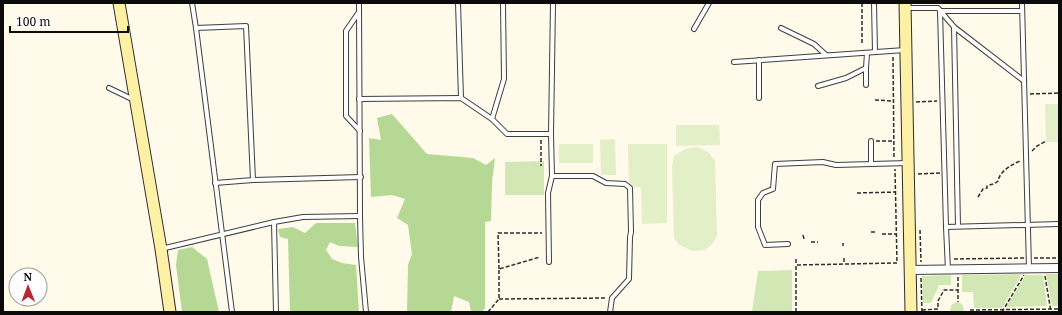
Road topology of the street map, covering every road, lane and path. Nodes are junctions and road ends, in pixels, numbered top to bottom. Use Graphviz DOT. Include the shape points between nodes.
graph roads {
  1 [pos="120,3"];
  2 [pos="192,3"];
  3 [pos="358,3"];
  4 [pos="458,3"];
  5 [pos="503,3"];
  6 [pos="553,3"];
  7 [pos="709,3"];
  8 [pos="862,3"];
  9 [pos="874,3"];
  10 [pos="1022,3"];
  11 [pos="905,6"];
  12 [pos="1022,11"];
  13 [pos="359,12"];
  14 [pos="940,12"];
  15 [pos="954,27"];
  16 [pos="196,28"];
  17 [pos="781,28"];
  18 [pos="694,29"];
  19 [pos="862,43"];
  20 [pos="905,50"];
  21 [pos="893,51"];
  22 [pos="875,52"];
  23 [pos="867,53"];
  24 [pos="826,55"];
  25 [pos="759,60"];
  26 [pos="734,62"];
  27 [pos="866,68"];
  28 [pos="1024,81"];
  29 [pos="866,85"];
  30 [pos="818,86"];
  31 [pos="108,88"];
  32 [pos="1059,93"];
  33 [pos="1024,94"];
  34 [pos="461,98"];
  35 [pos="759,98"];
  36 [pos="359,100"];
  37 [pos="875,100"];
  38 [pos="136,101"];
  39 [pos="894,101"];
  40 [pos="943,101"];
  41 [pos="916,102"];
  42 [pos="492,119"];
  43 [pos="360,131"];
  44 [pos="540,134"];
  45 [pos="551,134"];
  46 [pos="871,141"];
  47 [pos="894,141"];
  48 [pos="1046,141"];
  49 [pos="1026,158"];
  50 [pos="908,163"];
  51 [pos="871,164"];
  52 [pos="894,164"];
  53 [pos="541,166"];
  54 [pos="944,173"];
  55 [pos="918,174"];
  56 [pos="552,176"];
  57 [pos="360,177"];
  58 [pos="253,180"];
  59 [pos="215,183"];
  60 [pos="896,192"];
  61 [pos="857,193"];
  62 [pos="978,197"];
  63 [pos="360,216"];
  64 [pos="274,222"];
  65 [pos="1028,224"];
  66 [pos="1059,224"];
  67 [pos="958,226"];
  68 [pos="946,227"];
  69 [pos="871,232"];
  70 [pos="875,232"];
  71 [pos="549,233"];
  72 [pos="223,234"];
  73 [pos="882,234"];
  74 [pos="897,234"];
  75 [pos="803,235"];
  76 [pos="804,239"];
  77 [pos="811,242"];
  78 [pos="818,242"];
  79 [pos="843,243"];
  80 [pos="788,244"];
  81 [pos="843,246"];
  82 [pos="161,249"];
  83 [pos="540,257"];
  84 [pos="844,258"];
  85 [pos="1029,258"];
  86 [pos="1059,258"];
  87 [pos="796,259"];
  88 [pos="948,259"];
  89 [pos="549,262"];
  90 [pos="844,264"];
  91 [pos="796,265"];
  92 [pos="1043,268"];
  93 [pos="1059,268"];
  94 [pos="499,269"];
  95 [pos="958,269"];
  96 [pos="1029,269"];
  97 [pos="915,270"];
  98 [pos="948,270"];
  99 [pos="958,290"];
  100 [pos="612,298"];
  101 [pos="499,299"];
  102 [pos="958,302"];
  103 [pos="1050,308"];
  104 [pos="1059,309"];
  105 [pos="970,310"];
  106 [pos="918,311"];
  107 [pos="938,311"];
  108 [pos="1002,311"];
  109 [pos="170,312"];
  110 [pos="232,312"];
  111 [pos="276,312"];
  112 [pos="366,312"];
  113 [pos="488,312"];
  114 [pos="610,312"];
  115 [pos="796,312"];
  116 [pos="1051,312"];
  1 -- 38 [label="street"];
  2 -- 16 [label="lane"];
  3 -- 13 [label="lane"];
  4 -- 34 [label="lane"];
  5 -- 42 [label="lane" via="504,79"];
  6 -- 45 [label="lane"];
  7 -- 18 [label="lane"];
  8 -- 19 [label="path"];
  9 -- 22 [label="lane"];
  10 -- 12 [label="lane"];
  11 -- 14 [label="lane" via="938,8"];
  11 -- 20 [label="street"];
  12 -- 14 [label="lane"];
  12 -- 28 [label="lane"];
  13 -- 36 [label="lane"];
  13 -- 43 [label="lane" via="346,31 346,116"];
  14 -- 15 [label="lane"];
  14 -- 40 [label="lane"];
  15 -- 28 [label="lane"];
  15 -- 67 [label="lane"];
  16 -- 58 [label="lane" via="246,26"];
  16 -- 59 [label="lane"];
  17 -- 24 [label="lane" via="814,44"];
  20 -- 21 [label="lane"];
  20 -- 50 [label="street"];
  21 -- 22 [label="lane"];
  21 -- 39 [label="path"];
  22 -- 23 [label="lane"];
  23 -- 24 [label="lane"];
  23 -- 27 [label="lane"];
  24 -- 25 [label="lane"];
  25 -- 26 [label="lane"];
  25 -- 35 [label="lane"];
  27 -- 29 [label="lane"];
  27 -- 30 [label="lane" via="846,78"];
  28 -- 33 [label="lane"];
  31 -- 38 [label="lane"];
  32 -- 33 [label="path"];
  33 -- 49 [label="lane"];
  34 -- 36 [label="lane"];
  34 -- 42 [label="lane"];
  36 -- 43 [label="lane"];
  37 -- 39 [label="path"];
  38 -- 82 [label="street"];
  39 -- 47 [label="path"];
  40 -- 41 [label="path"];
  40 -- 54 [label="lane"];
  42 -- 44 [label="lane" via="507,134"];
  43 -- 57 [label="lane"];
  44 -- 45 [label="lane"];
  44 -- 53 [label="path"];
  45 -- 56 [label="lane"];
  46 -- 47 [label="path"];
  46 -- 51 [label="lane"];
  47 -- 52 [label="path"];
  48 -- 49 [label="path" via="1037,146"];
  49 -- 62 [label="path" via="1004,171 998,181 983,189"];
  49 -- 65 [label="lane"];
  50 -- 52 [label="lane"];
  50 -- 97 [label="street"];
  51 -- 52 [label="lane"];
  51 -- 80 [label="lane" via="775,164 773,189 763,193 758,200 758,227 765,245"];
  52 -- 60 [label="path"];
  54 -- 55 [label="path"];
  54 -- 68 [label="lane"];
  56 -- 71 [label="lane" via="548,193"];
  56 -- 100 [label="lane" via="593,176 606,183 625,184 630,188 629,279"];
  57 -- 58 [label="lane"];
  57 -- 63 [label="lane"];
  58 -- 59 [label="lane"];
  59 -- 72 [label="lane"];
  60 -- 61 [label="path"];
  60 -- 74 [label="path"];
  63 -- 64 [label="lane" via="302,217"];
  63 -- 112 [label="lane"];
  64 -- 72 [label="lane"];
  64 -- 111 [label="lane"];
  65 -- 66 [label="lane"];
  65 -- 67 [label="lane"];
  65 -- 85 [label="lane"];
  67 -- 68 [label="lane"];
  68 -- 88 [label="lane"];
  69 -- 70 [label="path"];
  71 -- 89 [label="lane"];
  71 -- 94 [label="path" via="498,234"];
  72 -- 82 [label="lane"];
  72 -- 110 [label="lane"];
  73 -- 74 [label="path"];
  74 -- 90 [label="path" via="897,263"];
  75 -- 76 [label="path"];
  77 -- 78 [label="path"];
  79 -- 81 [label="path"];
  82 -- 109 [label="street"];
  83 -- 94 [label="path"];
  84 -- 90 [label="path"];
  85 -- 86 [label="path"];
  85 -- 88 [label="path"];
  85 -- 96 [label="lane"];
  87 -- 91 [label="path"];
  88 -- 98 [label="lane"];
  90 -- 91 [label="path"];
  91 -- 115 [label="path"];
  92 -- 93 [label="street"];
  92 -- 96 [label="street"];
  92 -- 103 [label="path"];
  94 -- 101 [label="path"];
  95 -- 96 [label="street"];
  95 -- 98 [label="street"];
  95 -- 99 [label="path"];
  96 -- 108 [label="path"];
  97 -- 98 [label="street"];
  97 -- 106 [label="street"];
  97 -- 106 [label="path"];
  99 -- 102 [label="path"];
  99 -- 107 [label="path" via="944,290 938,301"];
  100 -- 101 [label="path"];
  100 -- 114 [label="lane"];
  101 -- 113 [label="path"];
  103 -- 104 [label="path"];
  103 -- 108 [label="path"];
  103 -- 116 [label="path"];
  105 -- 108 [label="path"];
  106 -- 107 [label="path"];
}
